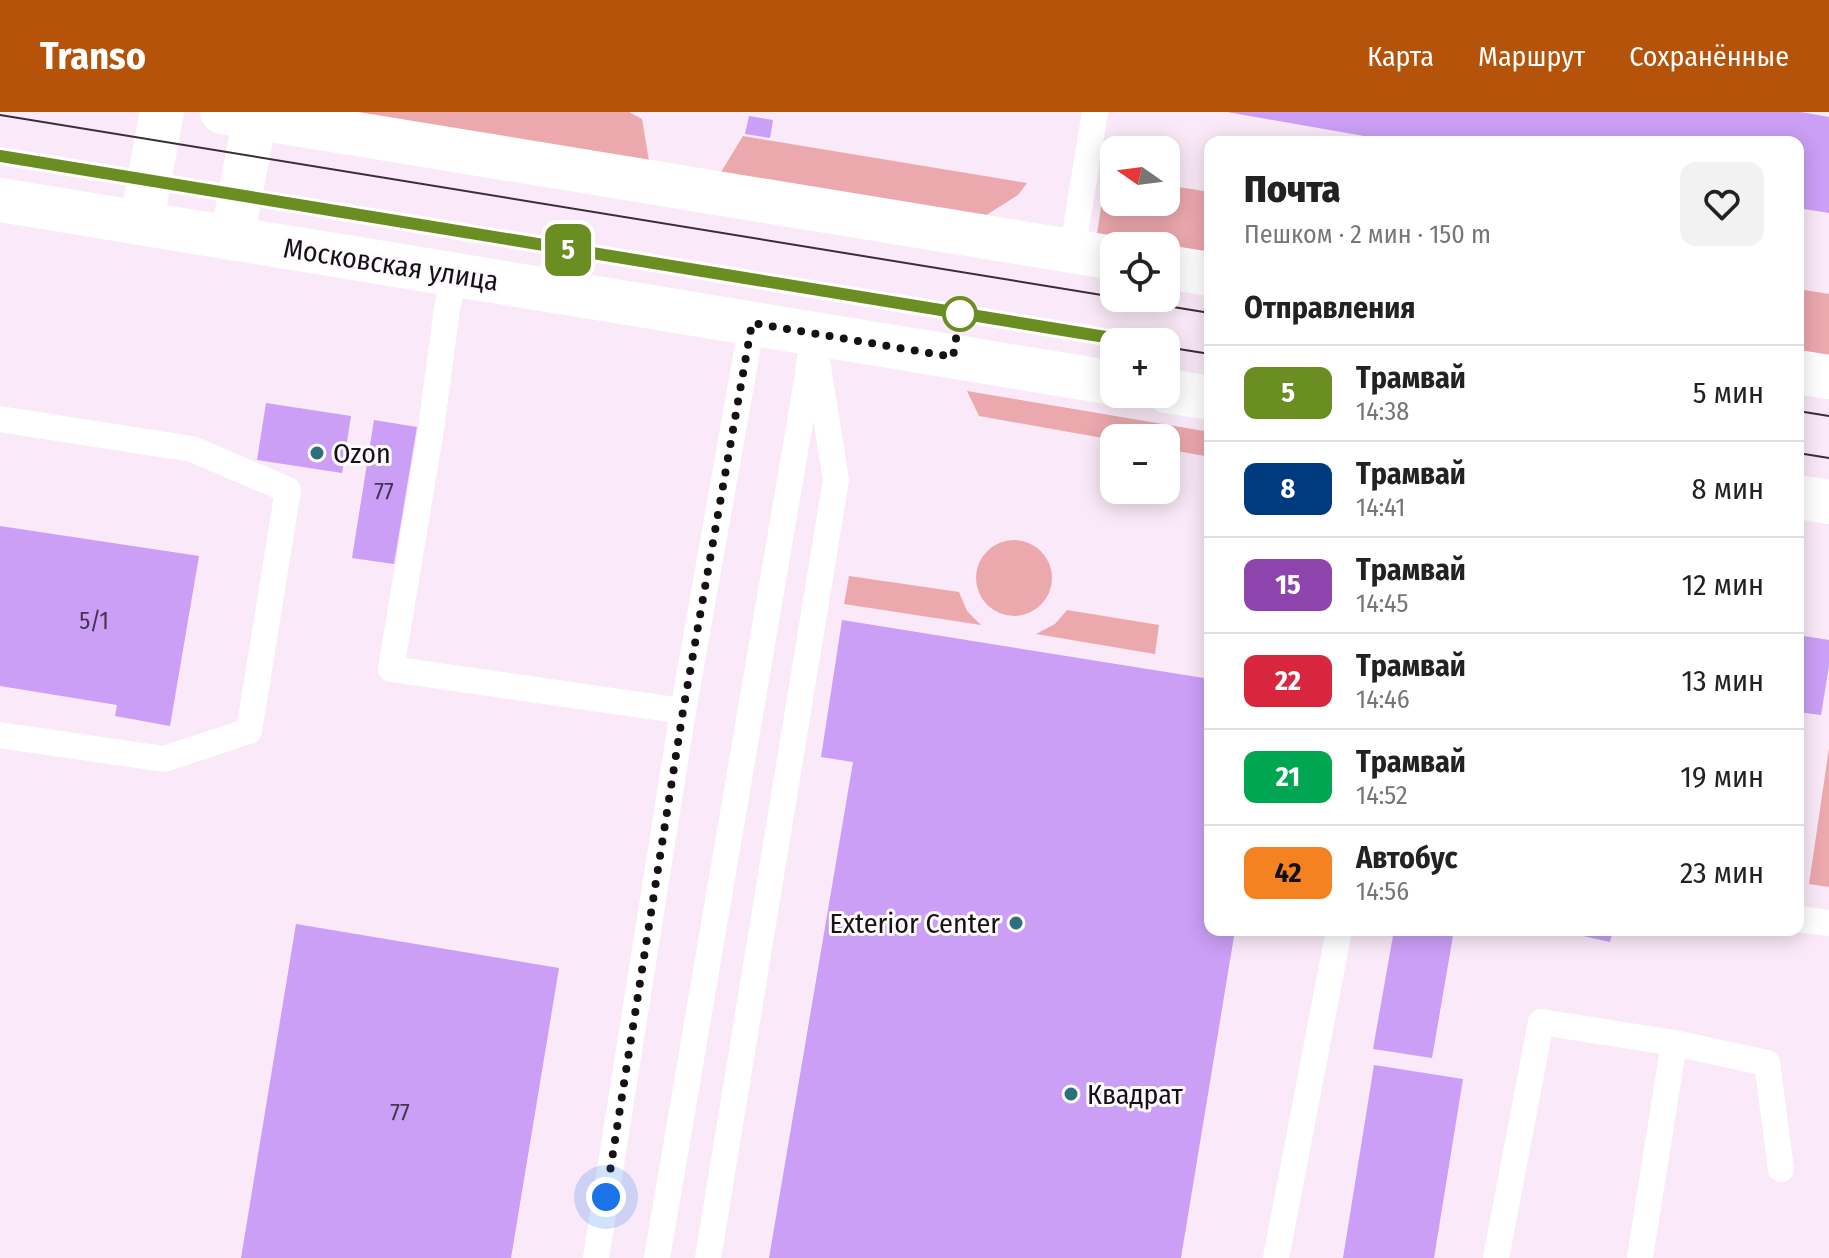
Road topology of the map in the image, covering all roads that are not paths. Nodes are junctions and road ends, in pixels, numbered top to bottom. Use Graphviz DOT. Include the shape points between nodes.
graph roads {
  1 [pos="162,112"];
  2 [pos="1095,112"];
  3 [pos="238,115"];
  4 [pos="0,200"];
  5 [pos="141,223"];
  6 [pos="232,238"];
  7 [pos="1072,252"];
  8 [pos="1100,256"];
  9 [pos="1180,269"];
  10 [pos="1204,273"];
  11 [pos="455,274"];
  12 [pos="752,323"];
  13 [pos="813,334"];
  14 [pos="1804,373"];
  15 [pos="1829,377"];
  16 [pos="1100,381"];
  17 [pos="1180,393"];
  18 [pos="1204,397"];
  19 [pos="0,419"];
  20 [pos="1804,498"];
  21 [pos="1829,502"];
  22 [pos="683,711"];
  23 [pos="0,735"];
  24 [pos="1804,920"];
  25 [pos="1829,923"];
  26 [pos="1338,936"];
  27 [pos="1674,1043"];
  28 [pos="1781,1169"];
  29 [pos="1640,1257"];
  30 [pos="596,1258"];
  31 [pos="657,1258"];
  32 [pos="708,1258"];
  33 [pos="1276,1258"];
  34 [pos="1496,1258"];
  1 -- 5 [label="street"];
  2 -- 7 [label="lane"];
  3 -- 6 [label="street"];
  3 -- 7 [label="street"];
  4 -- 5 [label="street, Московская улица"];
  5 -- 6 [label="street, Московская улица"];
  6 -- 11 [label="street, Московская улица"];
  7 -- 8 [label="street"];
  9 -- 10 [label="street"];
  11 -- 12 [label="street, Московская улица"];
  11 -- 22 [label="lane" via="391,669"];
  12 -- 13 [label="street, Московская улица"];
  12 -- 22 [label="lane"];
  13 -- 16 [label="street, Московская улица"];
  13 -- 31 [label="lane"];
  13 -- 32 [label="lane" via="836,480"];
  14 -- 15 [label="street"];
  17 -- 18 [label="street"];
  19 -- 23 [label="lane" via="192,449 288,490 249,731 164,759"];
  20 -- 21 [label="street"];
  22 -- 30 [label="lane"];
  24 -- 25 [label="lane"];
  26 -- 33 [label="lane"];
  27 -- 28 [label="lane" via="1767,1063"];
  27 -- 29 [label="lane"];
  27 -- 34 [label="lane" via="1541,1022"];
}
